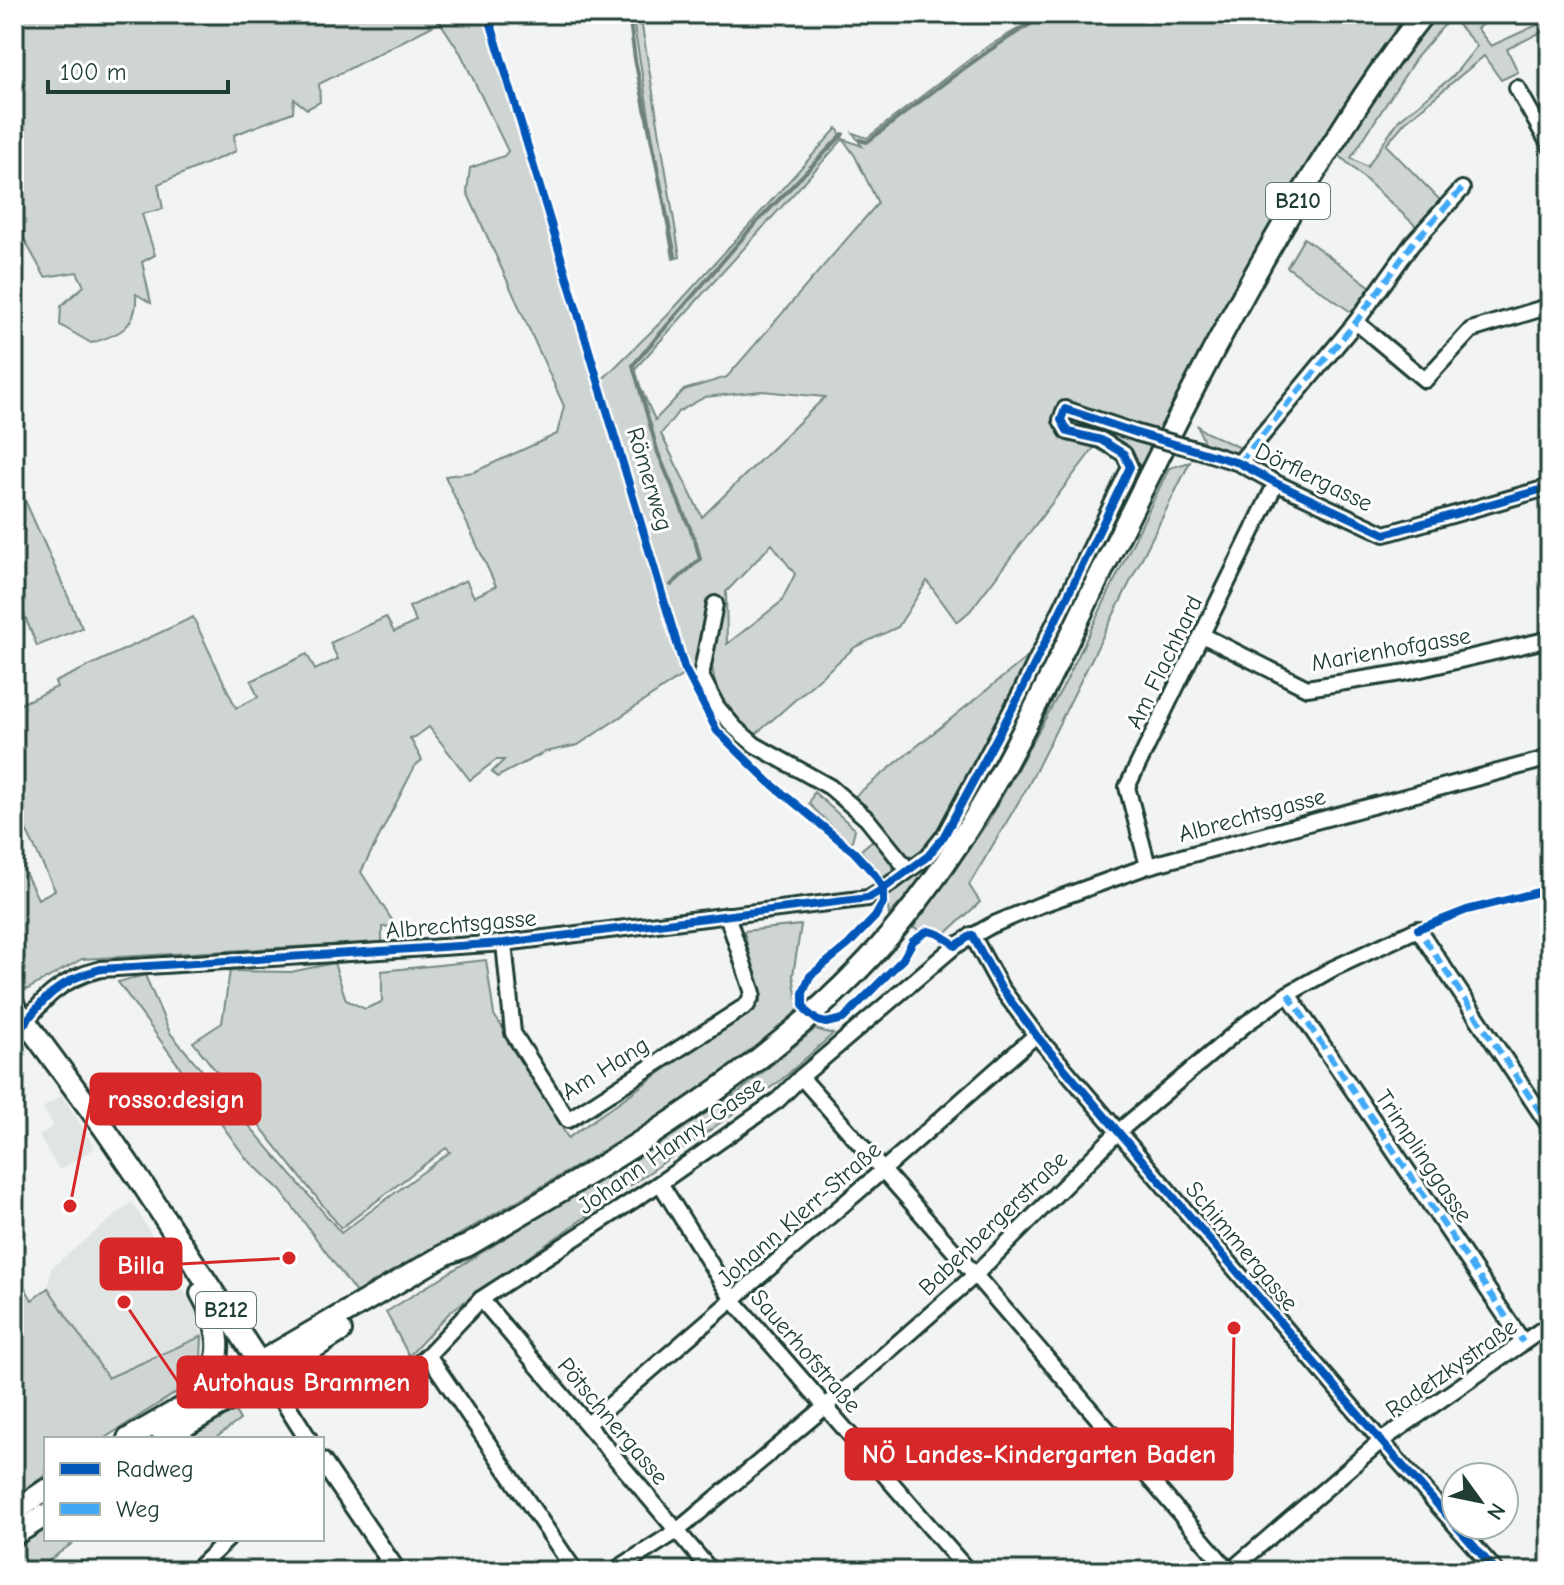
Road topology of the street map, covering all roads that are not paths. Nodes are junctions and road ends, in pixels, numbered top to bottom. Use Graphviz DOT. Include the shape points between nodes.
graph roads {
  1 [pos="1423,14"];
  2 [pos="1517,88"];
  3 [pos="1550,146"];
  4 [pos="1462,189"];
  5 [pos="1550,306"];
  6 [pos="1356,322"];
  7 [pos="1137,433"];
  8 [pos="1239,463"];
  9 [pos="1276,483"];
  10 [pos="1550,487"];
  11 [pos="715,604"];
  12 [pos="1202,635"];
  13 [pos="1550,639"];
  14 [pos="1550,758"];
  15 [pos="1148,866"];
  16 [pos="908,870"];
  17 [pos="727,915"];
  18 [pos="972,935"];
  19 [pos="504,943"];
  20 [pos="1288,994"];
  21 [pos="18,1022"];
  22 [pos="1036,1035"];
  23 [pos="801,1077"];
  24 [pos="1550,1127"];
  25 [pos="1118,1132"];
  26 [pos="882,1171"];
  27 [pos="660,1183"];
  28 [pos="191,1258"];
  29 [pos="975,1275"];
  30 [pos="481,1299"];
  31 [pos="733,1300"];
  32 [pos="1550,1324"];
  33 [pos="1523,1342"];
  34 [pos="428,1355"];
  35 [pos="264,1370"];
  36 [pos="393,1385"];
  37 [pos="825,1407"];
  38 [pos="588,1424"];
  39 [pos="129,1437"];
  40 [pos="131,1437"];
  41 [pos="166,1437"];
  42 [pos="307,1437"];
  43 [pos="1381,1441"];
  44 [pos="324,1464"];
  45 [pos="44,1491"];
  46 [pos="14,1512"];
  47 [pos="44,1516"];
  48 [pos="677,1531"];
  49 [pos="14,1535"];
  50 [pos="226,1541"];
  51 [pos="387,1567"];
  52 [pos="195,1571"];
  53 [pos="575,1571"];
  54 [pos="614,1571"];
  55 [pos="711,1571"];
  56 [pos="968,1571"];
  57 [pos="1230,1571"];
  58 [pos="1496,1571"];
  1 -- 35 [label="main road, B210" via="1355,109 1265,257 1170,432 1006,766 967,833 889,937 803,1023 697,1104"];
  2 -- 3 [label="street"];
  4 -- 6 [label="street" via="1412,244"];
  5 -- 6 [label="street" via="1471,330 1425,380"];
  6 -- 8 [label="street"];
  7 -- 8 [label="street, Dörflergasse, bridge"];
  7 -- 16 [label="street, Albrechtsgasse" via="1065,409 1061,420 1068,432 1101,440 1124,454 1130,467 980,773 944,836"];
  8 -- 9 [label="street, Dörflergasse"];
  9 -- 10 [label="street, Dörflergasse" via="1385,534"];
  9 -- 12 [label="street, Am Flachhard"];
  11 -- 16 [label="street" via="701,676 717,707 755,745 830,787 867,819"];
  12 -- 13 [label="street, Marienhofgasse" via="1307,688 1408,672"];
  12 -- 15 [label="street, Am Flachhard" via="1127,787"];
  14 -- 15 [label="street, Albrechtsgasse"];
  15 -- 18 [label="street, Albrechtsgasse"];
  16 -- 17 [label="street, Albrechtsgasse" via="868,898"];
  17 -- 19 [label="street, Albrechtsgasse"];
  17 -- 19 [label="street, Am Hang" via="753,993 747,1005 568,1120 513,1033"];
  18 -- 22 [label="street, Schimmergasse" via="1001,988"];
  18 -- 23 [label="street, Johann Hanny-Gasse"];
  19 -- 21 [label="street, Albrechtsgasse" via="101,969 80,974 54,990"];
  20 -- 24 [label="street, Babenbergerstraße" via="1418,929"];
  20 -- 25 [label="street, Babenbergerstraße"];
  20 -- 33 [label="street, Trimplinggasse"];
  21 -- 28 [label="main road, B212" via="104,1128"];
  22 -- 25 [label="street, Schimmergasse"];
  22 -- 26 [label="street, Johann Klerr-Straße"];
  23 -- 26 [label="street"];
  23 -- 27 [label="street, Johann Hanny-Gasse" via="778,1100"];
  25 -- 29 [label="street, Babenbergerstraße"];
  25 -- 43 [label="street, Schimmergasse"];
  26 -- 29 [label="street"];
  26 -- 31 [label="street, Johann Klerr-Straße"];
  27 -- 30 [label="street, Johann Hanny-Gasse"];
  27 -- 31 [label="street, Sauerhofstraße"];
  28 -- 35 [label="main road, B212"];
  28 -- 39 [label="main road, B210" via="196,1285 217,1326 216,1360 197,1389"];
  29 -- 37 [label="street, Babenbergerstraße"];
  29 -- 57 [label="street"];
  30 -- 34 [label="street, Johann Hanny-Gasse"];
  30 -- 38 [label="street, Pötschnergasse"];
  31 -- 37 [label="street, Sauerhofstraße"];
  31 -- 38 [label="street, Johann Klerr-Straße"];
  32 -- 33 [label="street, Radetzkystraße"];
  33 -- 43 [label="street, Radetzkystraße"];
  34 -- 36 [label="street, Johann Hanny-Gasse"];
  34 -- 53 [label="street"];
  35 -- 40 [label="main road, B210"];
  35 -- 41 [label="main road, B210"];
  35 -- 42 [label="street"];
  37 -- 48 [label="street, Babenbergerstraße"];
  37 -- 56 [label="street, Sauerhofstraße"];
  38 -- 48 [label="street, Pötschnergasse"];
  43 -- 57 [label="street, Radetzkystraße"];
  43 -- 58 [label="street, Schimmergasse"];
  44 -- 51 [label="street"];
  45 -- 46 [label="main road"];
  47 -- 49 [label="main road"];
  48 -- 54 [label="street, Babenbergerstraße"];
  48 -- 55 [label="street, Pötschnergasse"];
  50 -- 52 [label="street"];
}
